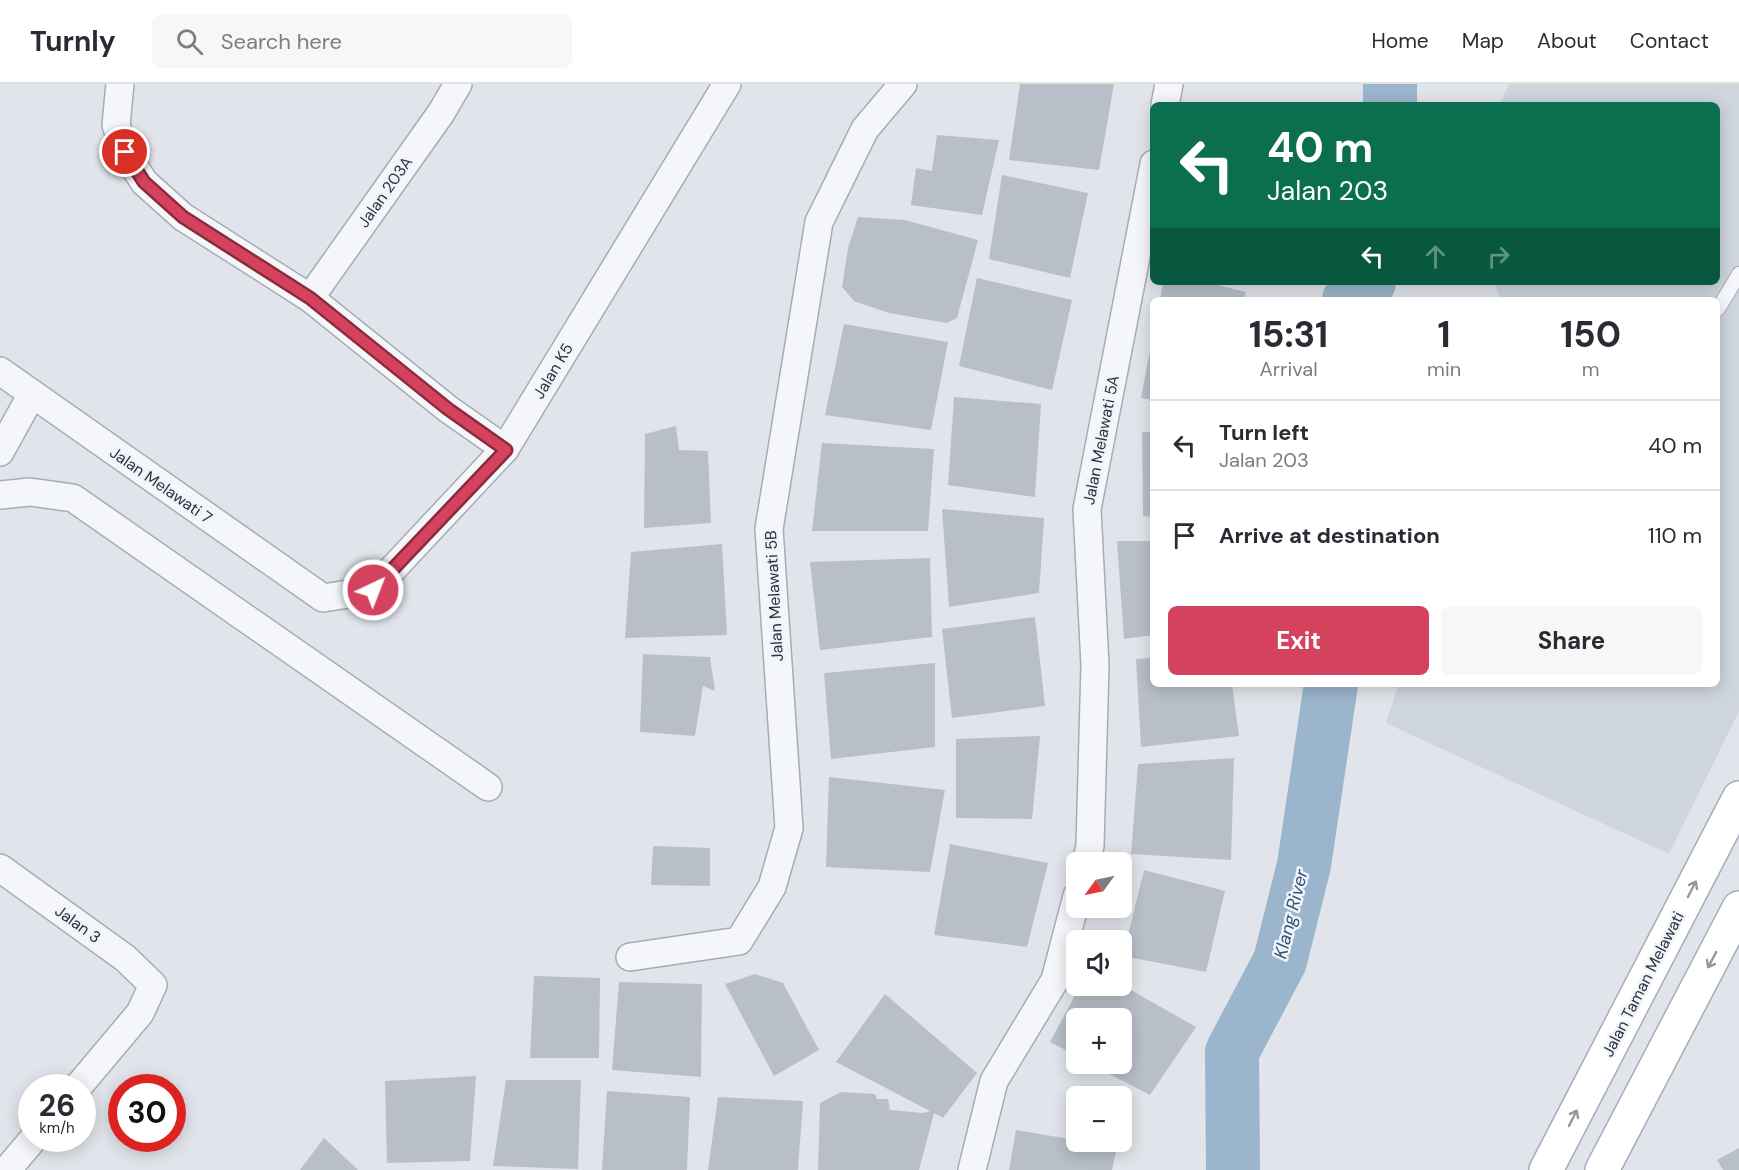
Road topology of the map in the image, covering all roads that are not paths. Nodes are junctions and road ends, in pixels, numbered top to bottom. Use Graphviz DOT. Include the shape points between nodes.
graph roads {
  1 [pos="120,84"];
  2 [pos="458,84"];
  3 [pos="727,84"];
  4 [pos="903,84"];
  5 [pos="1169,84"];
  6 [pos="1166,102"];
  7 [pos="1150,185"];
  8 [pos="1739,274"];
  9 [pos="310,298"];
  10 [pos="1720,306"];
  11 [pos="0,371"];
  12 [pos="32,394"];
  13 [pos="506,450"];
  14 [pos="0,452"];
  15 [pos="0,495"];
  16 [pos="322,598"];
  17 [pos="488,786"];
  18 [pos="1739,798"];
  19 [pos="1088,852"];
  20 [pos="0,868"];
  21 [pos="1739,908"];
  22 [pos="1071,918"];
  23 [pos="630,957"];
  24 [pos="89,1074"];
  25 [pos="23,1152"];
  26 [pos="8,1170"];
  27 [pos="972,1170"];
  28 [pos="1546,1170"];
  29 [pos="1602,1170"];
  1 -- 9 [label="street" via="116,126 125,152 144,182 183,217"];
  2 -- 9 [label="street, Jalan 203A"];
  3 -- 13 [label="street, Jalan K5"];
  4 -- 23 [label="street, Jalan Melawati 5B" via="865,129 819,222 769,529 789,828 772,887 739,941"];
  5 -- 6 [label="street"];
  7 -- 19 [label="street, Jalan Melawati 5A" via="1087,510 1095,665"];
  8 -- 10 [label="lane"];
  9 -- 13 [label="street" via="448,409"];
  11 -- 12 [label="street, Jalan Melawati 7"];
  12 -- 14 [label="street"];
  12 -- 16 [label="street, Jalan Melawati 7"];
  13 -- 16 [label="street, Jalan K5" via="373,590"];
  15 -- 17 [label="street" via="30,492 73,498"];
  28 -- 18 [label="main road, Jalan Taman Melawati, one-way"];
  20 -- 24 [label="street, Jalan 3" via="125,958 153,985 140,1013"];
  21 -- 29 [label="main road, one-way"];
  22 -- 27 [label="street" via="1055,980 994,1081"];
  25 -- 26 [label="street"];
}
